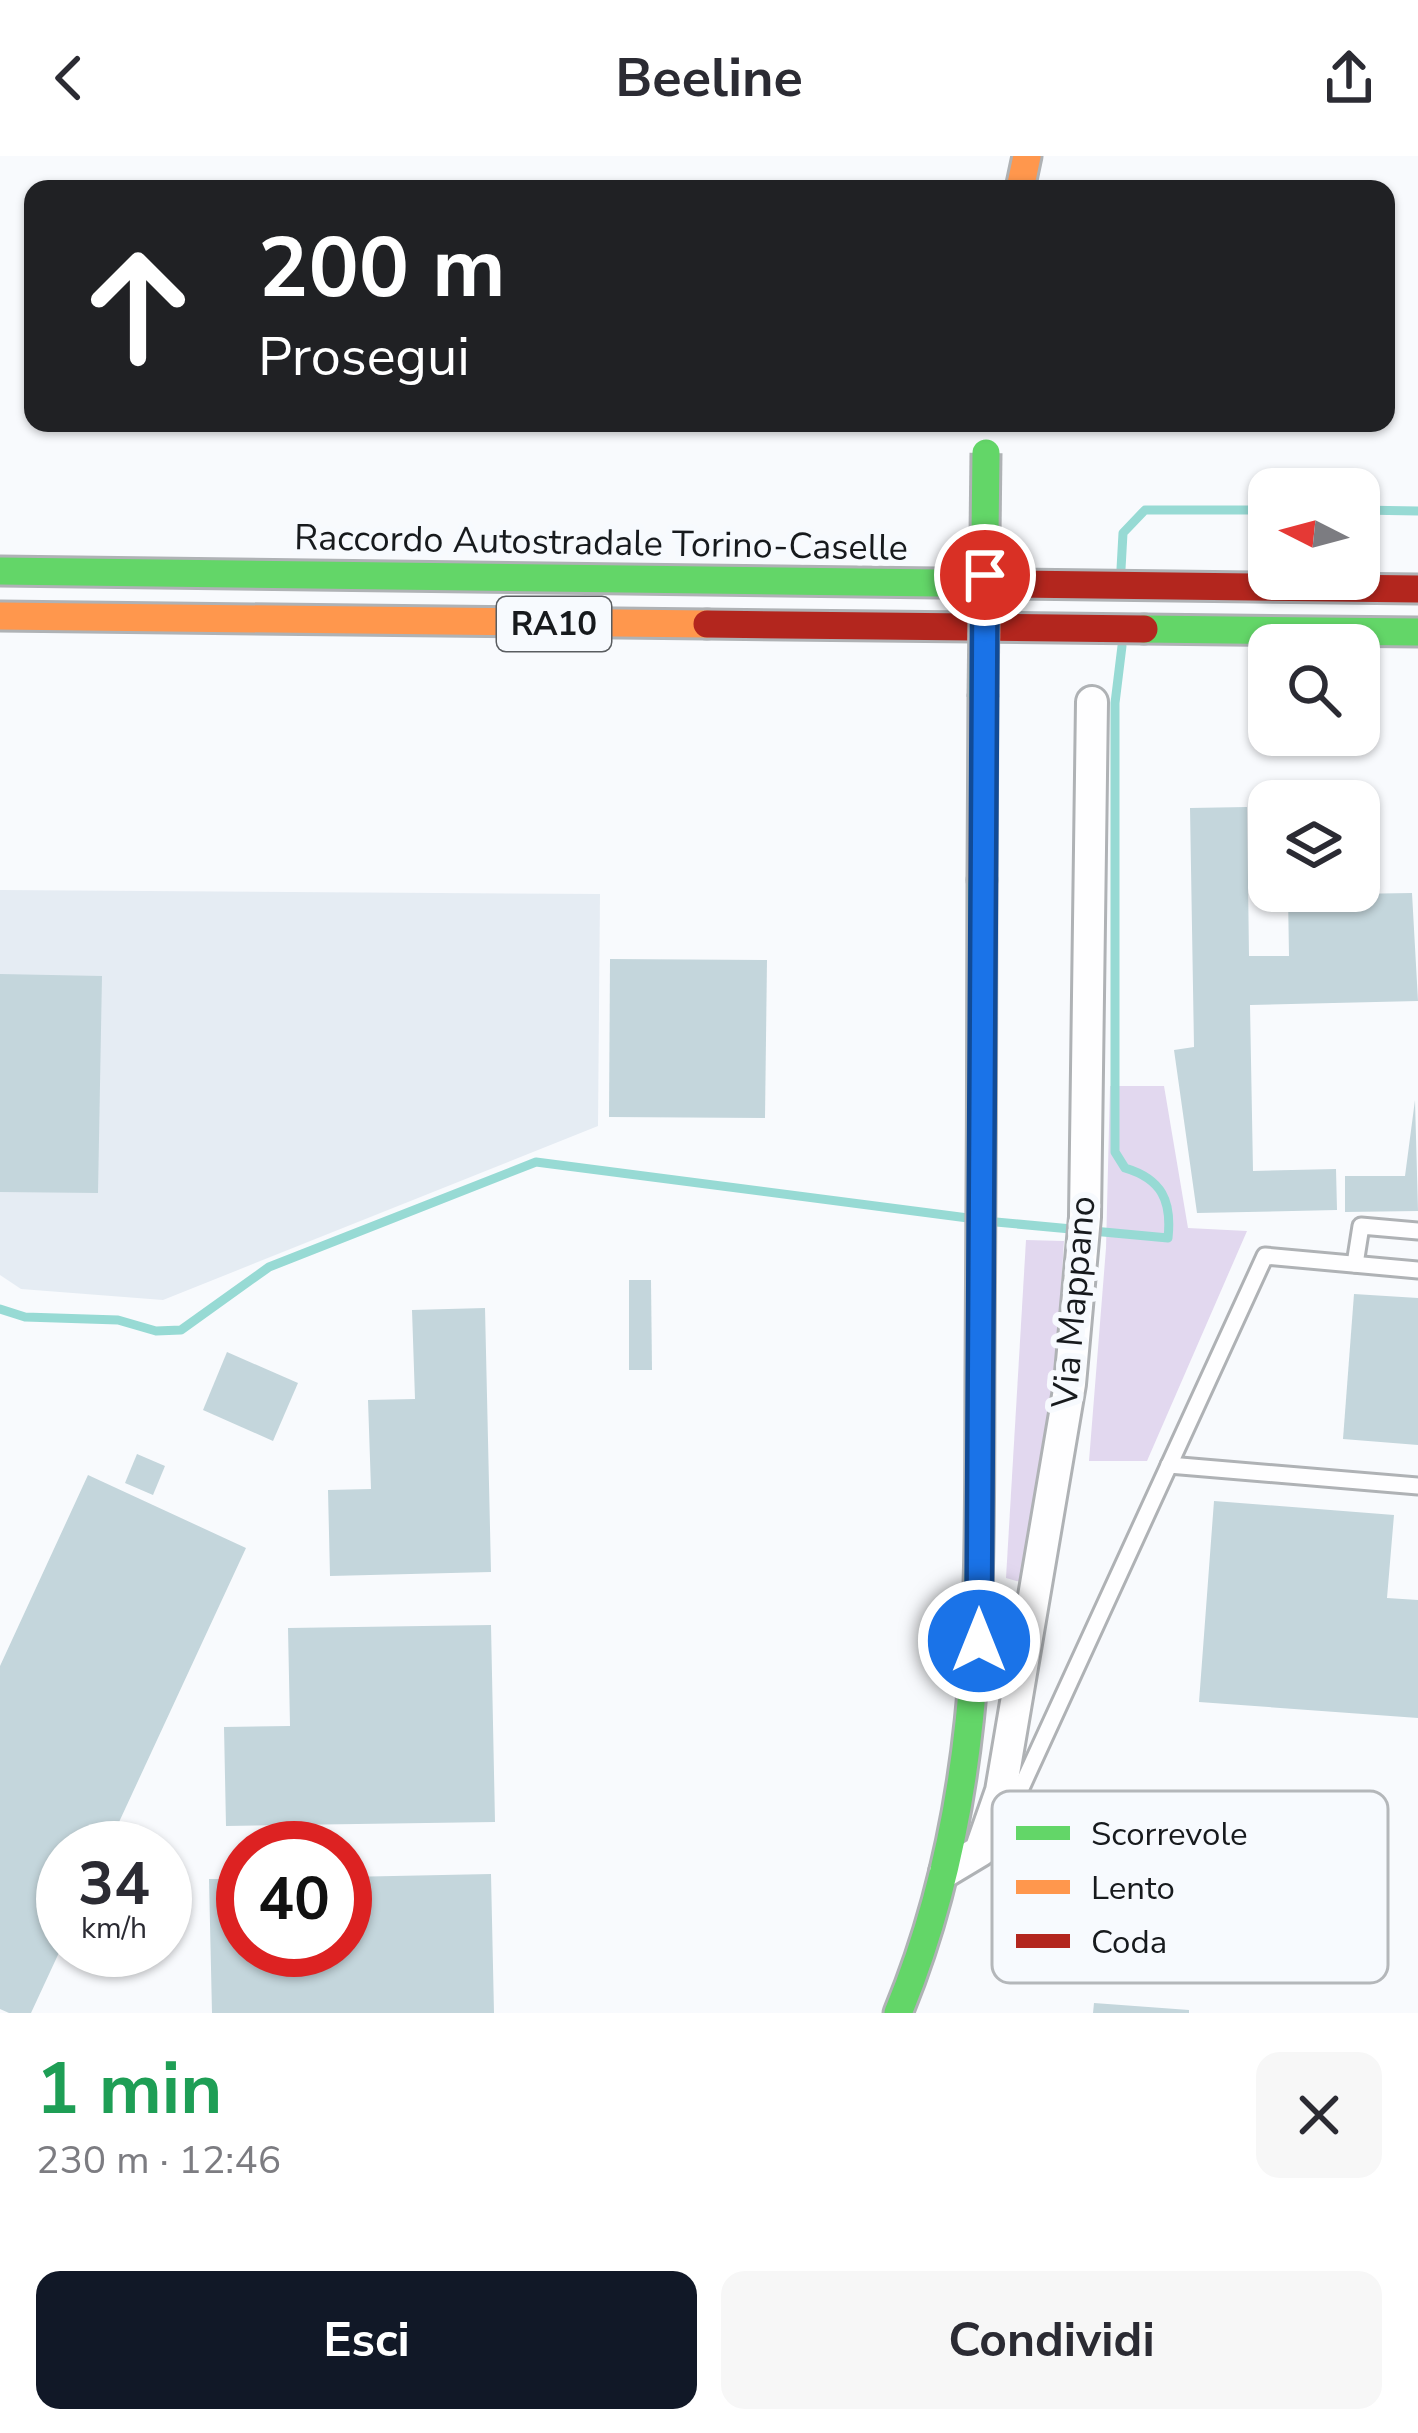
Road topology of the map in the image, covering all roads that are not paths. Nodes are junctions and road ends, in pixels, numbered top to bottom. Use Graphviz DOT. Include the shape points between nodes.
graph roads {
  1 [pos="988,432"];
  2 [pos="0,571"];
  3 [pos="1418,589"];
  4 [pos="0,616"];
  5 [pos="1418,632"];
  6 [pos="1092,702"];
  7 [pos="1418,1231"];
  8 [pos="1355,1264"];
  9 [pos="1418,1270"];
  10 [pos="1169,1465"];
  11 [pos="1418,1486"];
  12 [pos="1001,1791"];
  13 [pos="992,1817"];
  14 [pos="945,1872"];
  15 [pos="898,2013"];
  1 -- 14 [label="main road, bridge" via="979,1641 964,1790"];
  2 -- 3 [label="main road, Raccordo Autostradale Torino-Caselle / RA10"];
  4 -- 5 [label="main road, RA10"];
  6 -- 12 [label="street, Via Mappano" via="1084,1231 1070,1384"];
  7 -- 8 [label="lane" via="1361,1226"];
  8 -- 9 [label="lane"];
  8 -- 10 [label="lane" via="1265,1256"];
  10 -- 11 [label="lane"];
  10 -- 12 [label="lane" via="1021,1788"];
  13 -- 14 [label="street, Via Mappano" via="980,1851"];
  14 -- 15 [label="main road"];
}
